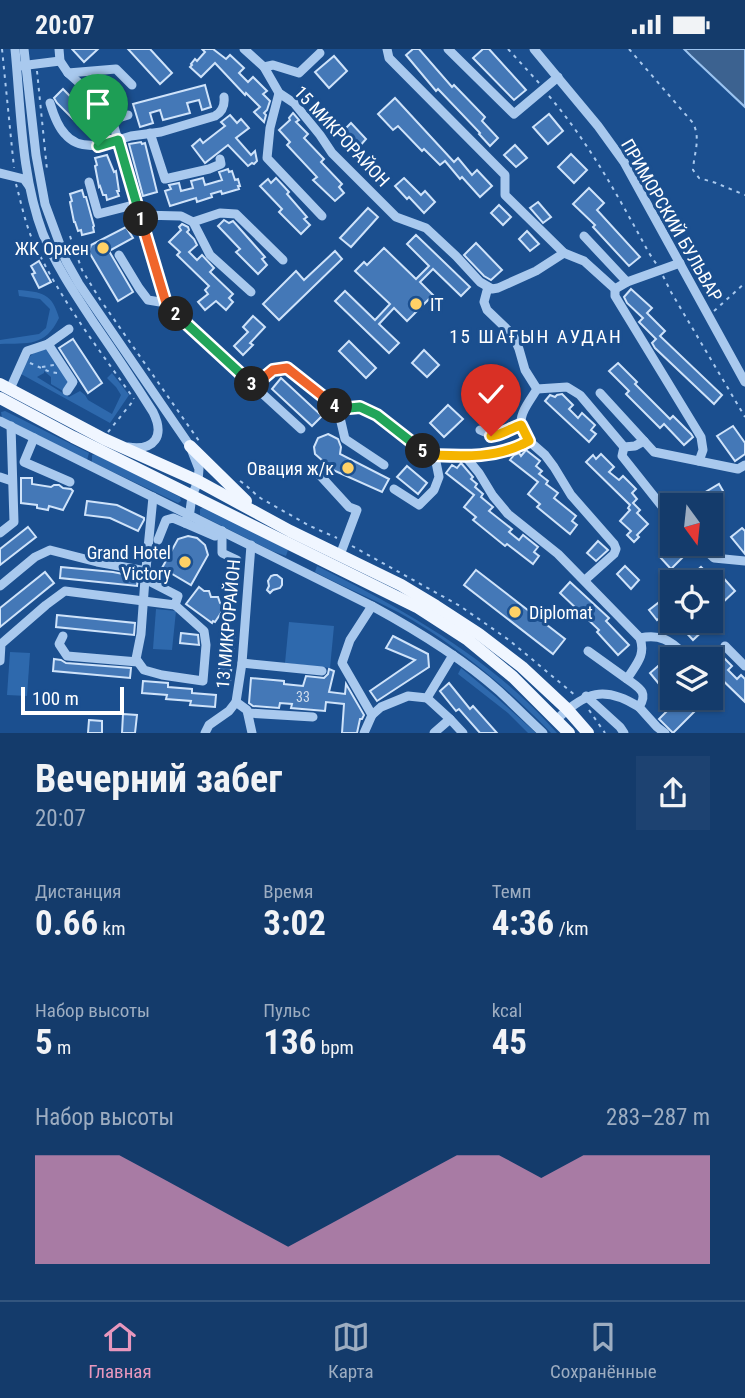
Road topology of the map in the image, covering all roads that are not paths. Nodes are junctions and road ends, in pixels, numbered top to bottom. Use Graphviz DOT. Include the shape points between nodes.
graph roads {
  1 [pos="15,49"];
  2 [pos="24,49"];
  3 [pos="59,49"];
  4 [pos="244,49"];
  5 [pos="387,49"];
  6 [pos="448,49"];
  7 [pos="534,49"];
  8 [pos="320,53"];
  9 [pos="60,61"];
  10 [pos="21,66"];
  11 [pos="264,67"];
  12 [pos="68,73"];
  13 [pos="558,77"];
  14 [pos="132,85"];
  15 [pos="279,93"];
  16 [pos="224,97"];
  17 [pos="50,103"];
  18 [pos="128,115"];
  19 [pos="111,120"];
  20 [pos="150,133"];
  21 [pos="118,140"];
  22 [pos="220,159"];
  23 [pos="27,162"];
  24 [pos="0,173"];
  25 [pos="14,175"];
  26 [pos="89,182"];
  27 [pos="31,189"];
  28 [pos="137,204"];
  29 [pos="140,215"];
  30 [pos="322,216"];
  31 [pos="193,222"];
  32 [pos="584,236"];
  33 [pos="564,253"];
  34 [pos="120,255"];
  35 [pos="283,260"];
  36 [pos="680,263"];
  37 [pos="627,282"];
  38 [pos="488,287"];
  39 [pos="615,289"];
  40 [pos="251,292"];
  41 [pos="166,303"];
  42 [pos="69,329"];
  43 [pos="48,344"];
  44 [pos="745,381"];
  45 [pos="254,386"];
  46 [pos="537,389"];
  47 [pos="3,391"];
  48 [pos="66,391"];
  49 [pos="600,393"];
  50 [pos="338,409"];
  51 [pos="0,421"];
  52 [pos="521,425"];
  53 [pos="11,426"];
  54 [pos="301,429"];
  55 [pos="480,430"];
  56 [pos="34,438"];
  57 [pos="529,441"];
  58 [pos="644,441"];
  59 [pos="118,446"];
  60 [pos="190,446"];
  61 [pos="624,447"];
  62 [pos="428,455"];
  63 [pos="465,456"];
  64 [pos="699,461"];
  65 [pos="384,465"];
  66 [pos="745,465"];
  67 [pos="316,471"];
  68 [pos="0,477"];
  69 [pos="12,481"];
  70 [pos="198,481"];
  71 [pos="70,482"];
  72 [pos="394,489"];
  73 [pos="192,496"];
  74 [pos="153,497"];
  75 [pos="660,504"];
  76 [pos="261,516"];
  77 [pos="186,519"];
  78 [pos="222,531"];
  79 [pos="0,533"];
  80 [pos="158,540"];
  81 [pos="251,545"];
  82 [pos="340,555"];
  83 [pos="713,557"];
  84 [pos="237,560"];
  85 [pos="745,561"];
  86 [pos="145,575"];
  87 [pos="585,580"];
  88 [pos="0,586"];
  89 [pos="144,601"];
  90 [pos="175,605"];
  91 [pos="372,605"];
  92 [pos="63,636"];
  93 [pos="640,639"];
  94 [pos="725,646"];
  95 [pos="678,647"];
  96 [pos="588,651"];
  97 [pos="453,655"];
  98 [pos="0,661"];
  99 [pos="138,662"];
  100 [pos="242,663"];
  101 [pos="745,666"];
  102 [pos="322,671"];
  103 [pos="627,679"];
  104 [pos="427,698"];
  105 [pos="583,698"];
  106 [pos="236,702"];
  107 [pos="639,707"];
  108 [pos="567,709"];
  109 [pos="247,713"];
  110 [pos="372,715"];
  111 [pos="313,717"];
  112 [pos="450,719"];
  113 [pos="557,719"];
  114 [pos="205,733"];
  115 [pos="252,733"];
  116 [pos="363,733"];
  117 [pos="433,733"];
  118 [pos="463,733"];
  119 [pos="543,733"];
  120 [pos="569,733"];
  121 [pos="588,733"];
  122 [pos="624,733"];
  123 [pos="665,733"];
  1 -- 10 [label="street"];
  2 -- 10 [label="street"];
  3 -- 9 [label="street"];
  4 -- 11 [label="street, 15 МИКРОРАЙОН"];
  5 -- 33 [label="street" via="389,58 505,176 505,195"];
  6 -- 13 [label="street" via="514,114"];
  7 -- 13 [label="street, ПРИМОРСКИЙ БУЛЬВАР"];
  8 -- 11 [label="street" via="299,73"];
  9 -- 10 [label="street"];
  9 -- 12 [label="street"];
  10 -- 23 [label="street"];
  10 -- 60 [label="street" via="40,182 66,261"];
  11 -- 15 [label="street, 15 МИКРОРАЙОН"];
  12 -- 14 [label="street" via="116,69"];
  12 -- 19 [label="street" via="104,106"];
  13 -- 36 [label="street, ПРИМОРСКИЙ БУЛЬВАР" via="624,162"];
  15 -- 30 [label="street" via="267,158"];
  15 -- 38 [label="street, 15 МИКРОРАЙОН" via="294,103 332,153 396,217 426,228"];
  16 -- 20 [label="street" via="221,113 215,116"];
  17 -- 21 [label="street" via="65,135 98,146"];
  18 -- 19 [label="street"];
  19 -- 21 [label="street"];
  20 -- 21 [label="street"];
  20 -- 22 [label="street" via="165,179 221,165"];
  21 -- 28 [label="street"];
  23 -- 25 [label="street"];
  23 -- 27 [label="street"];
  24 -- 25 [label="street"];
  25 -- 27 [label="street"];
  26 -- 28 [label="street" via="98,214"];
  27 -- 59 [label="street" via="43,234 57,263 159,423 153,443"];
  28 -- 29 [label="street"];
  29 -- 31 [label="street" via="181,216"];
  29 -- 41 [label="street"];
  31 -- 35 [label="street" via="236,213"];
  31 -- 40 [label="street" via="210,255"];
  32 -- 37 [label="street"];
  33 -- 38 [label="street" via="536,271 498,288"];
  33 -- 39 [label="street" via="584,261"];
  34 -- 41 [label="street" via="148,300"];
  36 -- 37 [label="street"];
  36 -- 44 [label="street, ПРИМОРСКИЙ БУЛЬВАР"];
  37 -- 39 [label="street"];
  38 -- 46 [label="street" via="487,310 513,335"];
  39 -- 64 [label="street" via="615,296 701,437"];
  41 -- 45 [label="street"];
  42 -- 43 [label="street"];
  43 -- 47 [label="street" via="27,351"];
  43 -- 48 [label="street" via="73,382"];
  45 -- 50 [label="street" via="273,370 287,368"];
  45 -- 54 [label="street"];
  46 -- 52 [label="street"];
  46 -- 61 [label="street" via="566,387 580,395"];
  47 -- 59 [label="main road"];
  47 -- 73 [label="main road"];
  49 -- 58 [label="street"];
  50 -- 62 [label="street" via="360,407 377,415"];
  50 -- 65 [label="street" via="345,439"];
  51 -- 53 [label="street"];
  52 -- 55 [label="street" via="491,436"];
  52 -- 57 [label="street"];
  53 -- 56 [label="street"];
  53 -- 69 [label="street"];
  56 -- 71 [label="street" via="24,462"];
  56 -- 74 [label="street"];
  57 -- 63 [label="street" via="504,451"];
  57 -- 87 [label="street" via="614,544 614,554"];
  58 -- 61 [label="street"];
  58 -- 64 [label="street" via="654,452"];
  59 -- 70 [label="main road"];
  60 -- 70 [label="street"];
  60 -- 76 [label="main road"];
  61 -- 75 [label="street" via="622,456"];
  62 -- 63 [label="street"];
  62 -- 72 [label="street" via="436,462 439,477 419,505"];
  63 -- 87 [label="street" via="508,514"];
  64 -- 66 [label="street" via="738,469"];
  67 -- 82 [label="street" via="357,510"];
  68 -- 69 [label="street"];
  69 -- 79 [label="street" via="14,522"];
  70 -- 73 [label="street"];
  70 -- 76 [label="main road"];
  73 -- 77 [label="street"];
  73 -- 113 [label="main road" via="417,607 468,640"];
  74 -- 77 [label="street"];
  74 -- 86 [label="street"];
  76 -- 82 [label="main road"];
  77 -- 78 [label="street"];
  77 -- 80 [label="street" via="166,520"];
  78 -- 81 [label="street"];
  78 -- 84 [label="street" via="222,552"];
  81 -- 91 [label="street"];
  81 -- 100 [label="street, 13 МИКРОРАЙОН"];
  82 -- 108 [label="main road" via="401,585 479,634"];
  83 -- 85 [label="street"];
  86 -- 88 [label="street" via="50,550"];
  86 -- 89 [label="street"];
  86 -- 90 [label="street" via="178,596"];
  87 -- 93 [label="street"];
  89 -- 90 [label="street"];
  89 -- 98 [label="street" via="65,591 1,644"];
  89 -- 99 [label="street"];
  90 -- 99 [label="street" via="204,631 203,681 144,670"];
  91 -- 97 [label="street"];
  91 -- 110 [label="street" via="342,663"];
  92 -- 99 [label="street" via="59,644 67,656"];
  93 -- 95 [label="street" via="652,636"];
  93 -- 103 [label="street" via="642,654"];
  94 -- 101 [label="street"];
  96 -- 103 [label="street"];
  97 -- 104 [label="street"];
  97 -- 119 [label="street"];
  100 -- 102 [label="street"];
  100 -- 106 [label="street, 13 МИКРОРАЙОН"];
  103 -- 107 [label="street" via="644,695"];
  104 -- 110 [label="street" via="408,696"];
  104 -- 112 [label="street"];
  105 -- 107 [label="street" via="615,695"];
  105 -- 108 [label="street"];
  105 -- 122 [label="street"];
  106 -- 109 [label="street"];
  106 -- 114 [label="street, 13 МИКРОРАЙОН"];
  107 -- 123 [label="street"];
  108 -- 113 [label="street"];
  108 -- 121 [label="main road"];
  109 -- 111 [label="street"];
  109 -- 115 [label="street"];
  110 -- 116 [label="street"];
  112 -- 117 [label="street"];
  112 -- 118 [label="street"];
  113 -- 120 [label="main road"];
}
